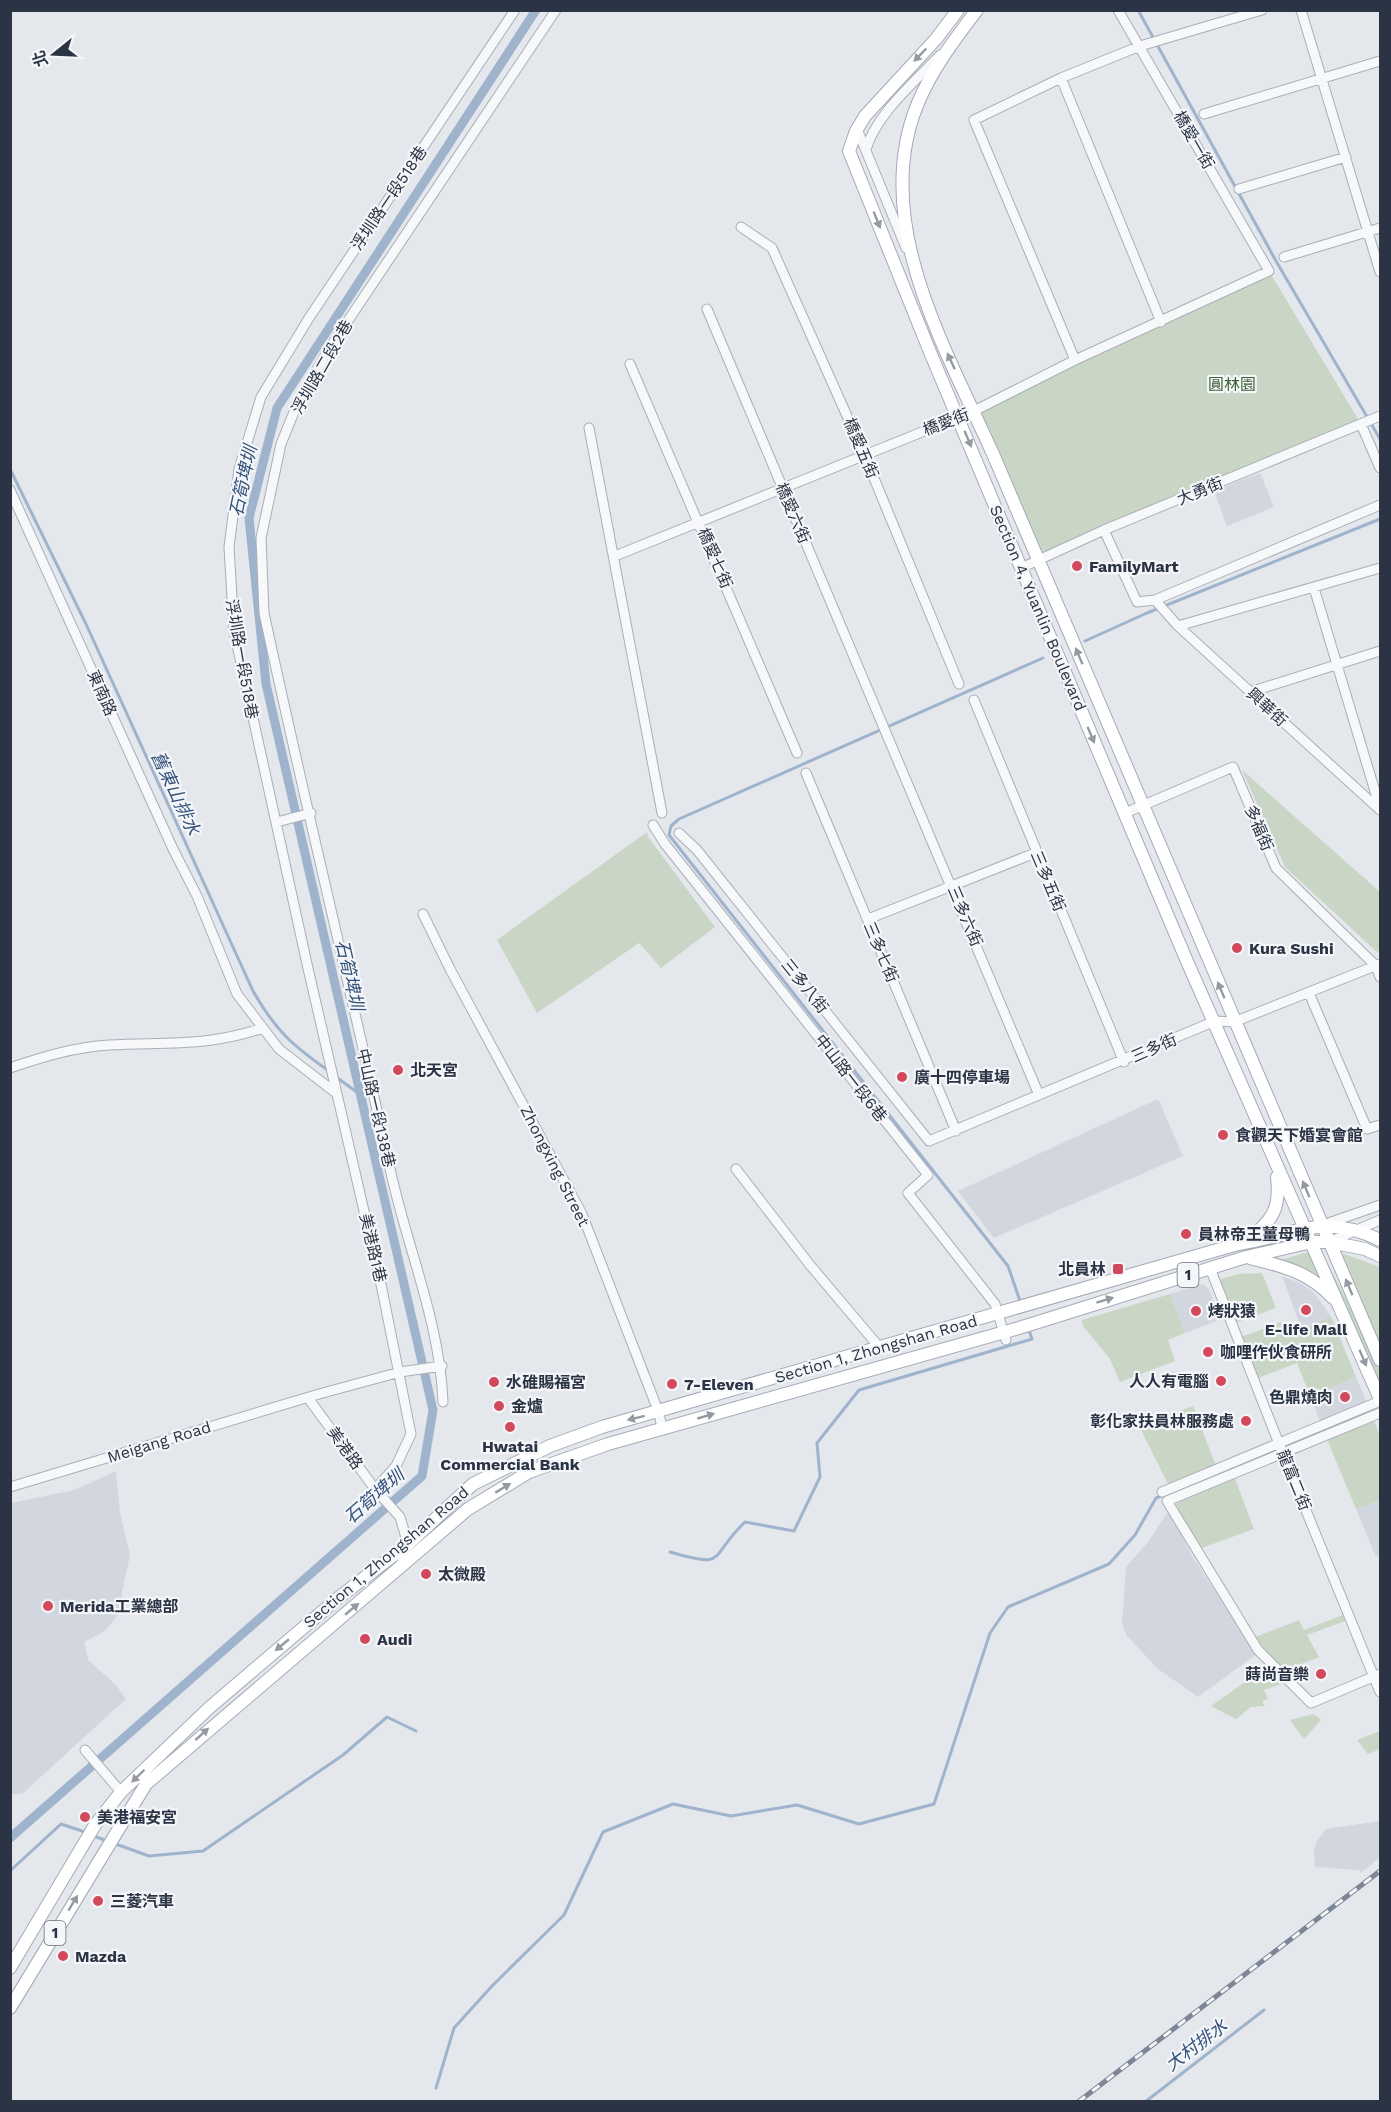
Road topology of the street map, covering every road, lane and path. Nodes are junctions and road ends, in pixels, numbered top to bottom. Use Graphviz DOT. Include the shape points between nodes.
graph roads {
  1 [pos="515,10"];
  2 [pos="556,10"];
  3 [pos="958,10"];
  4 [pos="977,10"];
  5 [pos="1118,10"];
  6 [pos="1262,10"];
  7 [pos="1301,10"];
  8 [pos="950,44"];
  9 [pos="1144,46"];
  10 [pos="1380,61"];
  11 [pos="1061,78"];
  12 [pos="1322,79"];
  13 [pos="1204,114"];
  14 [pos="857,129"];
  15 [pos="866,149"];
  16 [pos="1346,157"];
  17 [pos="1239,189"];
  18 [pos="741,227"];
  19 [pos="1380,228"];
  20 [pos="1368,232"];
  21 [pos="1284,257"];
  22 [pos="913,267"];
  23 [pos="1269,271"];
  24 [pos="1380,272"];
  25 [pos="707,309"];
  26 [pos="1161,322"];
  27 [pos="1075,360"];
  28 [pos="630,364"];
  29 [pos="974,411"];
  30 [pos="958,416"];
  31 [pos="1378,417"];
  32 [pos="1363,423"];
  33 [pos="589,428"];
  34 [pos="864,454"];
  35 [pos="1380,468"];
  36 [pos="783,489"];
  37 [pos="10,490"];
  38 [pos="1380,506"];
  39 [pos="699,521"];
  40 [pos="1104,530"];
  41 [pos="615,556"];
  42 [pos="1039,561"];
  43 [pos="1021,567"];
  44 [pos="1380,568"];
  45 [pos="1314,588"];
  46 [pos="1156,601"];
  47 [pos="1178,626"];
  48 [pos="1380,651"];
  49 [pos="1337,664"];
  50 [pos="959,684"];
  51 [pos="1250,692"];
  52 [pos="974,700"];
  53 [pos="889,736"];
  54 [pos="797,753"];
  55 [pos="806,772"];
  56 [pos="1371,776"];
  57 [pos="1357,789"];
  58 [pos="1144,807"];
  59 [pos="1380,809"];
  60 [pos="311,813"];
  61 [pos="662,813"];
  62 [pos="1125,813"];
  63 [pos="277,822"];
  64 [pos="653,825"];
  65 [pos="680,833"];
  66 [pos="1035,853"];
  67 [pos="952,886"];
  68 [pos="423,914"];
  69 [pos="868,920"];
  70 [pos="1378,965"];
  71 [pos="1380,977"];
  72 [pos="1309,993"];
  73 [pos="1215,1021"];
  74 [pos="1234,1022"];
  75 [pos="263,1028"];
  76 [pos="1124,1062"];
  77 [pos="10,1068"];
  78 [pos="333,1079"];
  79 [pos="336,1093"];
  80 [pos="1039,1095"];
  81 [pos="1380,1125"];
  82 [pos="956,1131"];
  83 [pos="929,1142"];
  84 [pos="1276,1166"];
  85 [pos="736,1169"];
  86 [pos="1380,1205"];
  87 [pos="1380,1220"];
  88 [pos="1322,1225"];
  89 [pos="1304,1228"];
  90 [pos="1355,1230"];
  91 [pos="1380,1240"];
  92 [pos="1312,1242"];
  93 [pos="1329,1242"];
  94 [pos="1245,1243"];
  95 [pos="1380,1256"];
  96 [pos="1246,1257"];
  97 [pos="1210,1268"];
  98 [pos="998,1314"];
  99 [pos="1346,1319"];
  100 [pos="1004,1336"];
  101 [pos="880,1348"];
  102 [pos="1380,1360"];
  103 [pos="442,1366"];
  104 [pos="400,1372"];
  105 [pos="308,1398"];
  106 [pos="1380,1400"];
  107 [pos="443,1402"];
  108 [pos="659,1413"];
  109 [pos="1380,1413"];
  110 [pos="663,1429"];
  111 [pos="1281,1449"];
  112 [pos="10,1486"];
  113 [pos="378,1493"];
  114 [pos="408,1544"];
  115 [pos="399,1570"];
  116 [pos="1377,1675"];
  117 [pos="1380,1692"];
  118 [pos="85,1750"];
  119 [pos="121,1792"];
  120 [pos="10,1968"];
  121 [pos="10,2008"];
  1 -- 63 [label="street, 浮圳路一段518巷" via="303,327 261,397 252,420 233,502 230,596 234,631"];
  2 -- 60 [label="street, 浮圳路二段2巷" via="329,349 296,407 281,444 261,538 264,613"];
  3 -- 14 [label="main road, Section 4, Yuanlin Boulevard, one-way"];
  4 -- 8 [label="main road, Section 4, Yuanlin Boulevard"];
  5 -- 9 [label="street, 橋愛一街"];
  6 -- 9 [label="street"];
  7 -- 12 [label="street"];
  8 -- 15 [label="street" via="885,114 871,133"];
  8 -- 22 [label="main road, Section 4, Yuanlin Boulevard" via="918,102 907,137 903,213"];
  9 -- 11 [label="street"];
  9 -- 23 [label="street, 橋愛一街"];
  10 -- 12 [label="street"];
  11 -- 26 [label="street"];
  11 -- 27 [label="street" via="974,120"];
  12 -- 13 [label="street"];
  12 -- 16 [label="street"];
  14 -- 15 [label="street"];
  14 -- 30 [label="main road, Section 4, Yuanlin Boulevard, one-way" via="849,151"];
  15 -- 22 [label="street"];
  16 -- 17 [label="street"];
  16 -- 20 [label="street"];
  18 -- 34 [label="street, 橋愛五街" via="772,248"];
  19 -- 20 [label="street"];
  20 -- 21 [label="street"];
  20 -- 24 [label="street"];
  29 -- 22 [label="main road, Section 4, Yuanlin Boulevard, one-way" via="932,320"];
  23 -- 26 [label="street, 橋愛街"];
  25 -- 36 [label="street, 橋愛六街"];
  26 -- 27 [label="street, 橋愛街"];
  27 -- 29 [label="street, 橋愛街"];
  28 -- 39 [label="street, 橋愛七街"];
  29 -- 30 [label="street, 橋愛街"];
  29 -- 42 [label="main road, Section 4, Yuanlin Boulevard"];
  30 -- 34 [label="street, 橋愛街"];
  30 -- 43 [label="main road, Section 4, Yuanlin Boulevard, one-way"];
  31 -- 32 [label="street, 大勇街"];
  32 -- 35 [label="street"];
  32 -- 40 [label="street, 大勇街"];
  33 -- 41 [label="street"];
  34 -- 36 [label="street, 橋愛街"];
  34 -- 50 [label="street, 橋愛五街"];
  36 -- 39 [label="street, 橋愛街"];
  36 -- 53 [label="street, 橋愛六街"];
  37 -- 75 [label="street, 東南路" via="197,896 237,994"];
  38 -- 46 [label="street"];
  39 -- 41 [label="street, 橋愛街"];
  39 -- 54 [label="street, 橋愛七街"];
  40 -- 42 [label="street, 大勇街"];
  40 -- 46 [label="street" via="1137,602"];
  41 -- 61 [label="street"];
  42 -- 43 [label="street, 大勇街"];
  58 -- 42 [label="main road, Section 4, Yuanlin Boulevard, one-way"];
  43 -- 62 [label="main road, Section 4, Yuanlin Boulevard, one-way"];
  44 -- 45 [label="street"];
  45 -- 47 [label="street"];
  45 -- 49 [label="street"];
  46 -- 47 [label="street, 興華街"];
  47 -- 51 [label="street, 興華街"];
  48 -- 49 [label="street"];
  49 -- 51 [label="street"];
  49 -- 56 [label="street"];
  51 -- 57 [label="street, 興華街"];
  52 -- 66 [label="street, 三多五街"];
  53 -- 67 [label="street, 三多六街"];
  55 -- 69 [label="street, 三多七街"];
  56 -- 57 [label="street"];
  56 -- 59 [label="street"];
  57 -- 59 [label="street, 興華街"];
  58 -- 62 [label="street, 多福街"];
  58 -- 70 [label="street, 多福街" via="1233,767 1276,868"];
  74 -- 58 [label="main road, Section 4, Yuanlin Boulevard, one-way"];
  60 -- 63 [label="street"];
  60 -- 103 [label="street, 中山路一段138巷" via="391,1175"];
  62 -- 73 [label="main road, Section 4, Yuanlin Boulevard"];
  63 -- 78 [label="street, 浮圳路一段518巷"];
  64 -- 98 [label="street, 中山路一段6巷" via="928,1175 908,1193 995,1304"];
  65 -- 83 [label="street, 三多八街"];
  66 -- 67 [label="street"];
  66 -- 76 [label="street, 三多五街"];
  67 -- 69 [label="street"];
  67 -- 80 [label="street, 三多六街"];
  68 -- 108 [label="street, Zhongxing Street" via="582,1214"];
  69 -- 82 [label="street, 三多七街"];
  70 -- 71 [label="street"];
  70 -- 72 [label="street, 三多街"];
  72 -- 74 [label="street, 三多街"];
  72 -- 81 [label="street" via="1367,1129"];
  73 -- 74 [label="street, 三多街"];
  73 -- 76 [label="street, 三多街"];
  73 -- 84 [label="main road, Section 4, Yuanlin Boulevard"];
  88 -- 74 [label="main road, Section 4, Yuanlin Boulevard, one-way"];
  75 -- 77 [label="street" via="230,1039 182,1045 108,1045"];
  75 -- 79 [label="street" via="279,1049"];
  76 -- 80 [label="street, 三多街"];
  78 -- 79 [label="street, 美港路1巷"];
  79 -- 104 [label="street, 美港路1巷"];
  80 -- 82 [label="street, 三多街"];
  82 -- 83 [label="street, 三多街"];
  84 -- 89 [label="main road, Section 4, Yuanlin Boulevard"];
  84 -- 94 [label="main road" via="1277,1208 1272,1219"];
  85 -- 101 [label="street" via="810,1266"];
  86 -- 88 [label="street"];
  87 -- 90 [label="street"];
  88 -- 89 [label="main road, 1"];
  88 -- 90 [label="main road, 1"];
  88 -- 93 [label="main road, Section 4, Yuanlin Boulevard"];
  89 -- 92 [label="main road, Section 4, Yuanlin Boulevard"];
  89 -- 94 [label="main road, 1"];
  90 -- 91 [label="main road, 1"];
  90 -- 93 [label="street, 1"];
  92 -- 93 [label="main road, 1"];
  92 -- 96 [label="main road, 1"];
  92 -- 99 [label="main road, Section 4, Yuanlin Boulevard"];
  93 -- 95 [label="main road, 1"];
  102 -- 93 [label="main road, Section 4, Yuanlin Boulevard, one-way"];
  94 -- 98 [label="main road, Section 1, Zhongshan Road / 1"];
  96 -- 97 [label="main road, 1"];
  96 -- 99 [label="main road" via="1307,1275 1329,1293"];
  100 -- 97 [label="main road, Section 1, Zhongshan Road / 1, one-way"];
  97 -- 111 [label="street, 龍富二街"];
  98 -- 100 [label="street, 中山路一段6巷"];
  98 -- 101 [label="main road, Section 1, Zhongshan Road / 1"];
  99 -- 106 [label="main road, one-way"];
  110 -- 100 [label="main road, Section 1, Zhongshan Road / 1, one-way"];
  101 -- 108 [label="main road, Section 1, Zhongshan Road / 1"];
  103 -- 104 [label="street, Meigang Road"];
  103 -- 107 [label="street, 中山路一段138巷"];
  104 -- 105 [label="street, Meigang Road"];
  104 -- 113 [label="street, 美港路1巷" via="411,1434"];
  105 -- 112 [label="street, Meigang Road"];
  105 -- 113 [label="street, 美港路"];
  106 -- 111 [label="street"];
  108 -- 110 [label="street, Zhongxing Street"];
  108 -- 114 [label="main road, Section 1, Zhongshan Road / 1, one-way" via="602,1427 550,1446 473,1484"];
  109 -- 111 [label="street"];
  115 -- 110 [label="main road, Section 1, Zhongshan Road / 1, one-way" via="468,1509 529,1472"];
  111 -- 116 [label="street, 龍富二街"];
  111 -- 116 [label="street" via="1165,1497 1258,1650 1311,1703"];
  113 -- 114 [label="street, 美港路" via="400,1517"];
  114 -- 115 [label="street"];
  114 -- 119 [label="main road, Section 1, Zhongshan Road / 1, one-way" via="208,1708"];
  121 -- 115 [label="main road, Section 1, Zhongshan Road / 1, one-way" via="146,1784"];
  116 -- 117 [label="street, 龍富二街"];
  118 -- 119 [label="street"];
  119 -- 120 [label="main road, Section 1, Zhongshan Road / 1" via="94,1824"];
}
